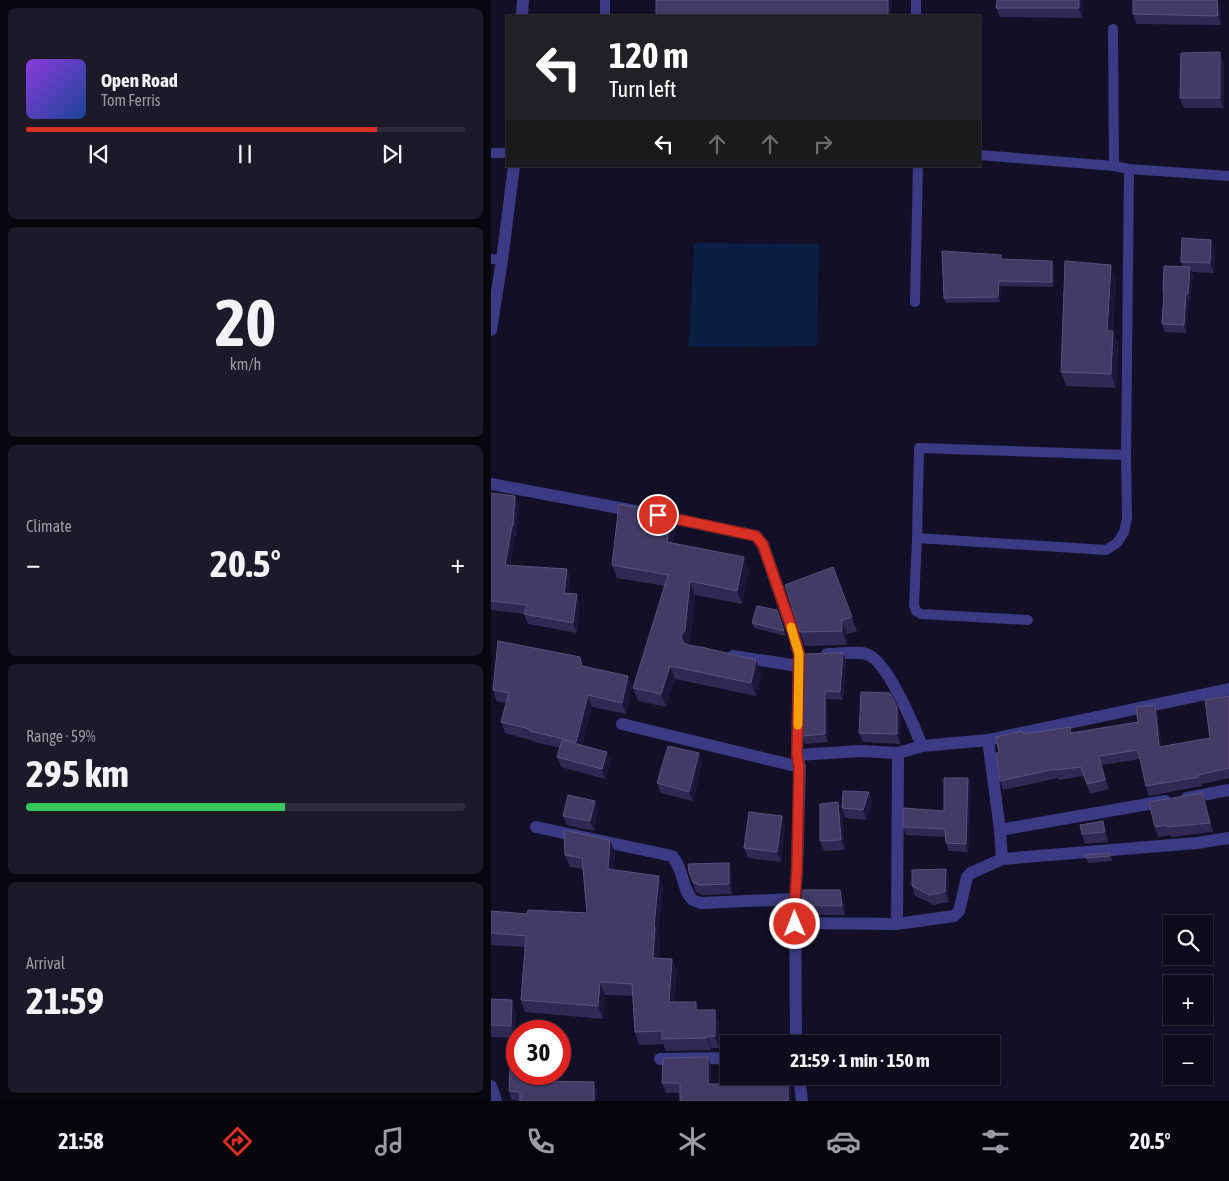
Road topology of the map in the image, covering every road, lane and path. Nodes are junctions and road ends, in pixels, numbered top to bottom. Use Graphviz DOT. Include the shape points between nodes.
graph roads {
  1 [pos="523,0"];
  2 [pos="605,0"];
  3 [pos="916,0"];
  4 [pos="522,15"];
  5 [pos="605,15"];
  6 [pos="916,15"];
  7 [pos="1113,29"];
  8 [pos="491,153"];
  9 [pos="506,154"];
  10 [pos="981,155"];
  11 [pos="1113,166"];
  12 [pos="513,167"];
  13 [pos="918,167"];
  14 [pos="1129,169"];
  15 [pos="1229,176"];
  16 [pos="497,259"];
  17 [pos="915,302"];
  18 [pos="491,330"];
  19 [pos="1126,455"];
  20 [pos="491,484"];
  21 [pos="917,538"];
  22 [pos="1028,620"];
  23 [pos="723,654"];
  24 [pos="807,657"];
  25 [pos="1229,689"];
  26 [pos="622,724"];
  27 [pos="988,740"];
  28 [pos="922,746"];
  29 [pos="898,754"];
  30 [pos="799,761"];
  31 [pos="1229,790"];
  32 [pos="537,827"];
  33 [pos="1000,830"];
  34 [pos="1229,838"];
  35 [pos="1002,859"];
  36 [pos="795,900"];
  37 [pos="795,924"];
  38 [pos="897,924"];
  39 [pos="795,1035"];
  40 [pos="720,1058"];
  41 [pos="660,1059"];
  42 [pos="800,1085"];
  43 [pos="491,1086"];
  44 [pos="496,1101"];
  45 [pos="803,1101"];
  1 -- 4 [label="street"];
  2 -- 5 [label="lane"];
  3 -- 6 [label="lane"];
  7 -- 11 [label="lane"];
  8 -- 9 [label="lane"];
  10 -- 11 [label="lane"];
  11 -- 14 [label="lane"];
  12 -- 16 [label="street"];
  13 -- 17 [label="lane"];
  14 -- 15 [label="lane"];
  14 -- 19 [label="lane"];
  16 -- 18 [label="street"];
  19 -- 21 [label="lane" via="1127,518 1117,544 1106,550"];
  19 -- 21 [label="lane" via="919,448"];
  20 -- 24 [label="street" via="756,536 763,545 793,632"];
  21 -- 22 [label="lane" via="915,611 921,614"];
  23 -- 24 [label="street"];
  24 -- 28 [label="street" via="865,653 873,656 905,704"];
  24 -- 30 [label="street"];
  25 -- 27 [label="street"];
  26 -- 30 [label="street"];
  27 -- 28 [label="street"];
  27 -- 33 [label="street"];
  28 -- 29 [label="street"];
  29 -- 30 [label="street" via="861,750"];
  29 -- 38 [label="street"];
  30 -- 36 [label="street"];
  31 -- 33 [label="street"];
  32 -- 36 [label="street" via="672,856 680,868 689,895 701,903"];
  33 -- 35 [label="street"];
  34 -- 35 [label="street"];
  35 -- 38 [label="street" via="971,872 959,911 954,916"];
  36 -- 37 [label="street"];
  37 -- 38 [label="street"];
  37 -- 39 [label="street"];
  40 -- 41 [label="street"];
  42 -- 45 [label="street"];
  43 -- 44 [label="street"];
}
